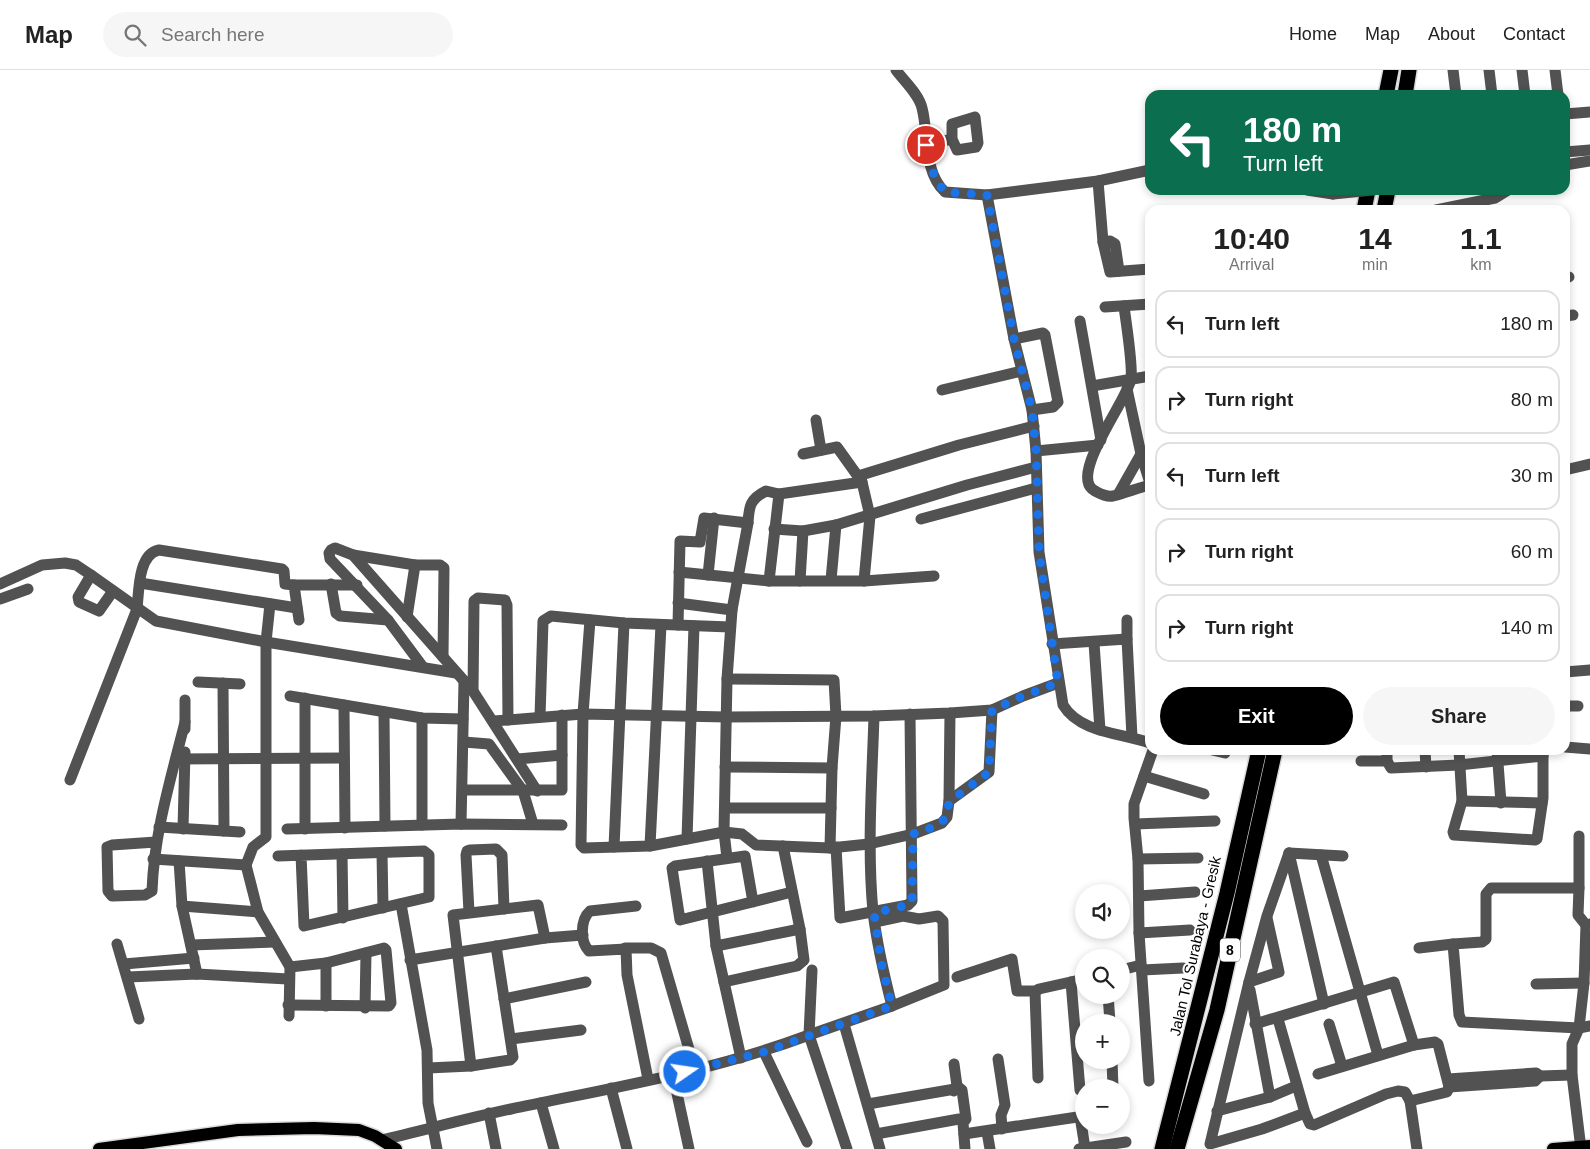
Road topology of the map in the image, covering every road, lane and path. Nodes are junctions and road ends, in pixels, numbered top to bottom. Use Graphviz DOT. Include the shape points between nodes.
graph roads {
  1 [pos="896,70"];
  2 [pos="1391,70"];
  3 [pos="1409,70"];
  4 [pos="1453,70"];
  5 [pos="1489,70"];
  6 [pos="1522,70"];
  7 [pos="1555,70"];
  8 [pos="1387,90"];
  9 [pos="1406,90"];
  10 [pos="1455,90"];
  11 [pos="1491,90"];
  12 [pos="1524,90"];
  13 [pos="1557,90"];
  14 [pos="1590,112"];
  15 [pos="1570,114"];
  16 [pos="952,139"];
  17 [pos="926,145"];
  18 [pos="1590,150"];
  19 [pos="1570,152"];
  20 [pos="1590,161"];
  21 [pos="1570,164"];
  22 [pos="1145,171"];
  23 [pos="1098,181"];
  24 [pos="987,195"];
  25 [pos="1500,195"];
  26 [pos="1495,198"];
  27 [pos="1461,205"];
  28 [pos="1496,205"];
  29 [pos="1145,269"];
  30 [pos="1145,304"];
  31 [pos="1105,306"];
  32 [pos="1124,306"];
  33 [pos="1080,321"];
  34 [pos="1014,339"];
  35 [pos="1022,370"];
  36 [pos="1145,378"];
  37 [pos="1129,383"];
  38 [pos="1092,386"];
  39 [pos="942,390"];
  40 [pos="1032,410"];
  41 [pos="1116,410"];
  42 [pos="1134,418"];
  43 [pos="816,420"];
  44 [pos="1034,426"];
  45 [pos="1099,443"];
  46 [pos="821,450"];
  47 [pos="1036,450"];
  48 [pos="803,454"];
  49 [pos="1141,454"];
  50 [pos="1590,464"];
  51 [pos="1036,467"];
  52 [pos="1145,467"];
  53 [pos="1570,469"];
  54 [pos="860,479"];
  55 [pos="1145,486"];
  56 [pos="1036,488"];
  57 [pos="779,494"];
  58 [pos="1119,494"];
  59 [pos="870,516"];
  60 [pos="714,518"];
  61 [pos="921,519"];
  62 [pos="748,523"];
  63 [pos="836,525"];
  64 [pos="774,530"];
  65 [pos="803,531"];
  66 [pos="353,555"];
  67 [pos="415,565"];
  68 [pos="679,572"];
  69 [pos="91,574"];
  70 [pos="708,575"];
  71 [pos="934,576"];
  72 [pos="738,577"];
  73 [pos="831,580"];
  74 [pos="770,581"];
  75 [pos="800,581"];
  76 [pos="864,581"];
  77 [pos="140,583"];
  78 [pos="0,584"];
  79 [pos="331,584"];
  80 [pos="294,585"];
  81 [pos="357,585"];
  82 [pos="28,589"];
  83 [pos="113,591"];
  84 [pos="0,599"];
  85 [pos="678,603"];
  86 [pos="270,604"];
  87 [pos="297,608"];
  88 [pos="137,609"];
  89 [pos="732,610"];
  90 [pos="408,617"];
  91 [pos="299,620"];
  92 [pos="388,620"];
  93 [pos="590,620"];
  94 [pos="1127,620"];
  95 [pos="624,623"];
  96 [pos="661,624"];
  97 [pos="678,625"];
  98 [pos="694,626"];
  99 [pos="730,627"];
  100 [pos="1127,639"];
  101 [pos="266,642"];
  102 [pos="1094,643"];
  103 [pos="1052,644"];
  104 [pos="443,658"];
  105 [pos="423,667"];
  106 [pos="1590,670"];
  107 [pos="1570,672"];
  108 [pos="460,677"];
  109 [pos="727,679"];
  110 [pos="198,682"];
  111 [pos="1058,683"];
  112 [pos="223,684"];
  113 [pos="240,684"];
  114 [pos="473,691"];
  115 [pos="290,696"];
  116 [pos="305,698"];
  117 [pos="185,700"];
  118 [pos="344,705"];
  119 [pos="1570,706"];
  120 [pos="1578,706"];
  121 [pos="992,710"];
  122 [pos="384,712"];
  123 [pos="950,713"];
  124 [pos="583,714"];
  125 [pos="618,714"];
  126 [pos="910,714"];
  127 [pos="562,715"];
  128 [pos="655,715"];
  129 [pos="690,716"];
  130 [pos="836,716"];
  131 [pos="874,716"];
  132 [pos="540,717"];
  133 [pos="727,717"];
  134 [pos="422,718"];
  135 [pos="463,719"];
  136 [pos="508,720"];
  137 [pos="494,721"];
  138 [pos="1100,730"];
  139 [pos="1132,737"];
  140 [pos="1145,741"];
  141 [pos="464,742"];
  142 [pos="1570,747"];
  143 [pos="1590,749"];
  144 [pos="562,755"];
  145 [pos="1151,755"];
  146 [pos="1258,755"];
  147 [pos="1274,755"];
  148 [pos="1425,755"];
  149 [pos="1459,755"];
  150 [pos="1512,755"];
  151 [pos="1543,755"];
  152 [pos="1387,756"];
  153 [pos="1497,756"];
  154 [pos="344,758"];
  155 [pos="180,759"];
  156 [pos="223,759"];
  157 [pos="264,759"];
  158 [pos="305,759"];
  159 [pos="518,759"];
  160 [pos="1361,761"];
  161 [pos="1459,765"];
  162 [pos="725,767"];
  163 [pos="1426,767"];
  164 [pos="832,768"];
  165 [pos="1144,776"];
  166 [pos="70,780"];
  167 [pos="464,790"];
  168 [pos="522,791"];
  169 [pos="537,791"];
  170 [pos="1204,794"];
  171 [pos="1462,801"];
  172 [pos="949,802"];
  173 [pos="1501,802"];
  174 [pos="1542,803"];
  175 [pos="725,808"];
  176 [pos="831,808"];
  177 [pos="1215,821"];
  178 [pos="461,824"];
  179 [pos="533,824"];
  180 [pos="1135,824"];
  181 [pos="422,825"];
  182 [pos="562,825"];
  183 [pos="385,826"];
  184 [pos="159,827"];
  185 [pos="183,828"];
  186 [pos="345,828"];
  187 [pos="287,829"];
  188 [pos="305,829"];
  189 [pos="224,831"];
  190 [pos="240,832"];
  191 [pos="724,832"];
  192 [pos="913,834"];
  193 [pos="1579,836"];
  194 [pos="687,839"];
  195 [pos="156,842"];
  196 [pos="869,844"];
  197 [pos="650,846"];
  198 [pos="783,846"];
  199 [pos="614,847"];
  200 [pos="833,847"];
  201 [pos="382,853"];
  202 [pos="1289,853"];
  203 [pos="342,854"];
  204 [pos="301,855"];
  205 [pos="1321,855"];
  206 [pos="278,856"];
  207 [pos="1342,856"];
  208 [pos="727,858"];
  209 [pos="1198,858"];
  210 [pos="153,859"];
  211 [pos="1138,859"];
  212 [pos="179,861"];
  213 [pos="707,861"];
  214 [pos="246,865"];
  215 [pos="1578,888"];
  216 [pos="792,892"];
  217 [pos="1195,892"];
  218 [pos="1139,896"];
  219 [pos="753,902"];
  220 [pos="401,904"];
  221 [pos="182,906"];
  222 [pos="636,906"];
  223 [pos="383,908"];
  224 [pos="504,909"];
  225 [pos="713,911"];
  226 [pos="258,912"];
  227 [pos="469,912"];
  228 [pos="1267,916"];
  229 [pos="343,918"];
  230 [pos="874,918"];
  231 [pos="1588,924"];
  232 [pos="800,929"];
  233 [pos="1190,930"];
  234 [pos="1139,933"];
  235 [pos="583,935"];
  236 [pos="545,938"];
  237 [pos="274,942"];
  238 [pos="117,944"];
  239 [pos="1453,944"];
  240 [pos="191,945"];
  241 [pos="496,946"];
  242 [pos="716,946"];
  243 [pos="624,948"];
  244 [pos="1419,948"];
  245 [pos="366,953"];
  246 [pos="456,953"];
  247 [pos="194,958"];
  248 [pos="410,960"];
  249 [pos="326,963"];
  250 [pos="124,964"];
  251 [pos="290,967"];
  252 [pos="1142,968"];
  253 [pos="1182,968"];
  254 [pos="1130,969"];
  255 [pos="812,970"];
  256 [pos="197,974"];
  257 [pos="128,977"];
  258 [pos="957,977"];
  259 [pos="288,979"];
  260 [pos="1075,981"];
  261 [pos="586,982"];
  262 [pos="724,982"];
  263 [pos="1071,982"];
  264 [pos="1249,983"];
  265 [pos="1584,983"];
  266 [pos="1536,984"];
  267 [pos="1036,991"];
  268 [pos="1360,993"];
  269 [pos="504,999"];
  270 [pos="1324,1004"];
  271 [pos="326,1006"];
  272 [pos="892,1006"];
  273 [pos="364,1008"];
  274 [pos="139,1019"];
  275 [pos="1278,1019"];
  276 [pos="844,1024"];
  277 [pos="1255,1024"];
  278 [pos="1329,1024"];
  279 [pos="1584,1027"];
  280 [pos="581,1030"];
  281 [pos="809,1035"];
  282 [pos="511,1039"];
  283 [pos="1414,1045"];
  284 [pos="764,1052"];
  285 [pos="1378,1055"];
  286 [pos="741,1058"];
  287 [pos="998,1059"];
  288 [pos="954,1064"];
  289 [pos="471,1066"];
  290 [pos="1342,1066"];
  291 [pos="428,1068"];
  292 [pos="695,1070"];
  293 [pos="1318,1074"];
  294 [pos="674,1075"];
  295 [pos="1572,1075"];
  296 [pos="1038,1078"];
  297 [pos="648,1079"];
  298 [pos="1079,1079"];
  299 [pos="1150,1081"];
  300 [pos="1449,1083"];
  301 [pos="1296,1086"];
  302 [pos="956,1087"];
  303 [pos="612,1088"];
  304 [pos="1270,1097"];
  305 [pos="1410,1101"];
  306 [pos="540,1103"];
  307 [pos="868,1104"];
  308 [pos="1217,1111"];
  309 [pos="488,1113"];
  310 [pos="1305,1113"];
  311 [pos="1075,1117"];
  312 [pos="962,1125"];
  313 [pos="432,1128"];
  314 [pos="1002,1129"];
  315 [pos="987,1132"];
  316 [pos="876,1134"];
  317 [pos="1082,1134"];
  318 [pos="382,1140"];
  319 [pos="807,1142"];
  320 [pos="1126,1142"];
  321 [pos="1584,1147"];
  322 [pos="1082,1148"];
  323 [pos="99,1149"];
  324 [pos="396,1149"];
  325 [pos="437,1149"];
  326 [pos="496,1149"];
  327 [pos="554,1149"];
  328 [pos="627,1149"];
  329 [pos="689,1149"];
  330 [pos="847,1149"];
  331 [pos="880,1149"];
  332 [pos="965,1149"];
  333 [pos="990,1149"];
  334 [pos="1162,1149"];
  335 [pos="1177,1149"];
  336 [pos="1417,1149"];
  337 [pos="1552,1149"];
  1 -- 17 [label="street" via="922,106"];
  2 -- 8 [label="highway"];
  3 -- 9 [label="highway"];
  4 -- 10 [label="street"];
  5 -- 11 [label="street"];
  6 -- 12 [label="street"];
  7 -- 13 [label="street"];
  14 -- 15 [label="street"];
  16 -- 17 [label="street"];
  17 -- 24 [label="street" via="935,179 945,192"];
  18 -- 19 [label="street"];
  20 -- 21 [label="street"];
  22 -- 23 [label="street"];
  23 -- 24 [label="street"];
  23 -- 29 [label="street" via="1103,242 1114,244 1119,271"];
  24 -- 34 [label="street"];
  25 -- 26 [label="street"];
  26 -- 27 [label="street"];
  26 -- 28 [label="street"];
  30 -- 32 [label="street"];
  31 -- 32 [label="street"];
  32 -- 37 [label="street"];
  33 -- 38 [label="street"];
  34 -- 35 [label="street"];
  34 -- 40 [label="street" via="1045,335 1058,402 1053,407"];
  35 -- 39 [label="street"];
  35 -- 40 [label="street"];
  36 -- 37 [label="street"];
  37 -- 38 [label="street"];
  37 -- 41 [label="street"];
  37 -- 42 [label="street"];
  38 -- 45 [label="street"];
  40 -- 44 [label="street"];
  41 -- 42 [label="street"];
  41 -- 45 [label="street"];
  42 -- 49 [label="street"];
  43 -- 46 [label="street"];
  44 -- 47 [label="street"];
  44 -- 54 [label="street" via="959,445"];
  45 -- 47 [label="street"];
  45 -- 58 [label="street" via="1086,473 1087,482 1090,488 1106,496"];
  46 -- 48 [label="street"];
  46 -- 54 [label="street" via="837,447"];
  47 -- 51 [label="street"];
  49 -- 52 [label="street"];
  49 -- 58 [label="street"];
  50 -- 53 [label="street"];
  51 -- 56 [label="street"];
  51 -- 59 [label="street"];
  54 -- 57 [label="street"];
  54 -- 59 [label="street"];
  55 -- 58 [label="street"];
  56 -- 61 [label="street"];
  56 -- 103 [label="street" via="1039,552"];
  57 -- 62 [label="street" via="766,491 752,500"];
  57 -- 64 [label="street"];
  59 -- 63 [label="street"];
  59 -- 76 [label="street"];
  60 -- 62 [label="street"];
  60 -- 68 [label="street" via="702,520 700,542 680,541"];
  60 -- 70 [label="street"];
  62 -- 72 [label="street"];
  63 -- 65 [label="street"];
  63 -- 73 [label="street"];
  64 -- 65 [label="street"];
  64 -- 74 [label="street"];
  65 -- 75 [label="street"];
  66 -- 67 [label="street"];
  66 -- 81 [label="street" via="335,548 329,553 330,559"];
  66 -- 90 [label="street"];
  67 -- 90 [label="street"];
  67 -- 104 [label="street" via="440,565 444,568"];
  68 -- 70 [label="street"];
  68 -- 85 [label="street"];
  69 -- 78 [label="street" via="76,566 53,563"];
  69 -- 83 [label="street"];
  69 -- 83 [label="street" via="78,597 79,602 99,611"];
  70 -- 72 [label="street"];
  71 -- 76 [label="street"];
  72 -- 74 [label="street"];
  72 -- 89 [label="street"];
  73 -- 75 [label="street"];
  73 -- 76 [label="street"];
  74 -- 75 [label="street"];
  77 -- 80 [label="street" via="146,557 151,551 159,550 282,569 285,584"];
  77 -- 86 [label="street"];
  77 -- 88 [label="street"];
  79 -- 80 [label="street"];
  79 -- 81 [label="street"];
  79 -- 92 [label="street" via="336,613 340,616"];
  80 -- 87 [label="street"];
  81 -- 92 [label="street"];
  82 -- 84 [label="street"];
  83 -- 88 [label="street"];
  85 -- 89 [label="street"];
  85 -- 97 [label="street"];
  86 -- 87 [label="street"];
  86 -- 101 [label="street"];
  87 -- 91 [label="street"];
  88 -- 101 [label="street" via="156,621"];
  88 -- 166 [label="street"];
  89 -- 99 [label="street"];
  90 -- 104 [label="street"];
  92 -- 105 [label="street"];
  93 -- 95 [label="street"];
  93 -- 124 [label="street"];
  93 -- 132 [label="street" via="560,615 543,621"];
  94 -- 100 [label="street"];
  95 -- 96 [label="street"];
  95 -- 125 [label="street"];
  96 -- 97 [label="street"];
  96 -- 128 [label="street"];
  97 -- 98 [label="street"];
  98 -- 99 [label="street"];
  98 -- 129 [label="street"];
  99 -- 109 [label="street"];
  100 -- 102 [label="street"];
  100 -- 139 [label="street"];
  101 -- 105 [label="street"];
  101 -- 157 [label="street"];
  102 -- 103 [label="street"];
  102 -- 138 [label="street"];
  103 -- 111 [label="street"];
  104 -- 108 [label="street"];
  105 -- 108 [label="street"];
  106 -- 107 [label="street"];
  108 -- 114 [label="street"];
  108 -- 135 [label="street"];
  109 -- 130 [label="street" via="831,678 835,683"];
  109 -- 133 [label="street"];
  110 -- 112 [label="street"];
  111 -- 121 [label="street"];
  111 -- 138 [label="street" via="1062,705 1070,717"];
  112 -- 113 [label="street"];
  112 -- 156 [label="street"];
  114 -- 136 [label="street" via="474,602 478,598 504,600 507,605"];
  114 -- 137 [label="street"];
  115 -- 116 [label="street"];
  116 -- 118 [label="street"];
  116 -- 158 [label="street"];
  117 -- 155 [label="street" via="186,722"];
  118 -- 122 [label="street"];
  118 -- 154 [label="street"];
  119 -- 120 [label="street"];
  121 -- 123 [label="street"];
  121 -- 172 [label="street" via="989,772"];
  122 -- 134 [label="street"];
  122 -- 183 [label="street"];
  123 -- 126 [label="street"];
  123 -- 172 [label="street"];
  124 -- 125 [label="street"];
  124 -- 127 [label="street"];
  124 -- 199 [label="street" via="581,845 584,848"];
  125 -- 128 [label="street"];
  125 -- 199 [label="street"];
  126 -- 131 [label="street"];
  126 -- 192 [label="street"];
  127 -- 132 [label="street"];
  127 -- 144 [label="street"];
  128 -- 129 [label="street"];
  128 -- 197 [label="street"];
  129 -- 133 [label="street"];
  129 -- 194 [label="street"];
  130 -- 131 [label="street"];
  130 -- 133 [label="street"];
  130 -- 164 [label="street"];
  131 -- 196 [label="street"];
  132 -- 136 [label="street"];
  133 -- 162 [label="street"];
  134 -- 135 [label="street"];
  134 -- 181 [label="street"];
  135 -- 141 [label="street"];
  136 -- 137 [label="street"];
  137 -- 159 [label="street"];
  138 -- 139 [label="street"];
  139 -- 140 [label="street"];
  141 -- 167 [label="street"];
  141 -- 168 [label="street" via="488,743"];
  142 -- 143 [label="street"];
  144 -- 159 [label="street"];
  144 -- 169 [label="street" via="562,790"];
  145 -- 165 [label="street"];
  146 -- 334 [label="highway, Jalan Tol Surabaya - Gresik / 8" via="1227,893"];
  147 -- 335 [label="highway, 8" via="1217,1010"];
  148 -- 163 [label="street"];
  149 -- 161 [label="street"];
  150 -- 153 [label="street"];
  151 -- 174 [label="street"];
  152 -- 160 [label="street"];
  152 -- 163 [label="street" via="1391,768"];
  153 -- 161 [label="street"];
  153 -- 173 [label="street"];
  154 -- 158 [label="street"];
  154 -- 186 [label="street"];
  155 -- 156 [label="street"];
  155 -- 184 [label="street"];
  155 -- 185 [label="street"];
  156 -- 157 [label="street"];
  156 -- 189 [label="street"];
  157 -- 158 [label="street"];
  157 -- 214 [label="street" via="266,837 253,847"];
  158 -- 188 [label="street"];
  159 -- 169 [label="street"];
  161 -- 163 [label="street"];
  161 -- 171 [label="street"];
  162 -- 164 [label="street"];
  162 -- 175 [label="street"];
  164 -- 176 [label="street"];
  165 -- 170 [label="street"];
  165 -- 180 [label="street" via="1134,804"];
  167 -- 168 [label="street"];
  167 -- 178 [label="street"];
  168 -- 169 [label="street"];
  168 -- 179 [label="street"];
  171 -- 173 [label="street"];
  171 -- 174 [label="street" via="1454,835 1535,840"];
  172 -- 192 [label="street" via="947,817 942,823"];
  173 -- 174 [label="street"];
  175 -- 176 [label="street"];
  175 -- 191 [label="street"];
  176 -- 200 [label="street"];
  177 -- 180 [label="street"];
  178 -- 179 [label="street"];
  178 -- 181 [label="street"];
  179 -- 182 [label="street"];
  180 -- 211 [label="street"];
  181 -- 183 [label="street"];
  183 -- 186 [label="street"];
  184 -- 185 [label="street"];
  184 -- 195 [label="street"];
  185 -- 189 [label="street"];
  186 -- 188 [label="street"];
  187 -- 188 [label="street"];
  189 -- 190 [label="street"];
  191 -- 194 [label="street"];
  191 -- 198 [label="street" via="742,834 756,845"];
  191 -- 208 [label="street"];
  192 -- 196 [label="street"];
  192 -- 230 [label="street" via="912,901"];
  193 -- 215 [label="street"];
  194 -- 197 [label="street"];
  195 -- 210 [label="street"];
  195 -- 210 [label="street" via="107,847 109,894 116,897 150,893"];
  196 -- 200 [label="street"];
  196 -- 230 [label="street"];
  197 -- 199 [label="street"];
  198 -- 200 [label="street"];
  198 -- 216 [label="street"];
  200 -- 230 [label="street" via="840,918"];
  201 -- 203 [label="street"];
  201 -- 220 [label="street" via="424,851 429,855 429,897"];
  201 -- 223 [label="street"];
  202 -- 205 [label="street"];
  202 -- 228 [label="street"];
  202 -- 270 [label="street"];
  203 -- 204 [label="street"];
  203 -- 229 [label="street"];
  204 -- 206 [label="street"];
  204 -- 229 [label="street" via="304,926"];
  205 -- 207 [label="street"];
  205 -- 268 [label="street"];
  208 -- 213 [label="street"];
  208 -- 219 [label="street" via="746,858"];
  209 -- 211 [label="street"];
  210 -- 212 [label="street"];
  211 -- 218 [label="street"];
  212 -- 214 [label="street"];
  212 -- 221 [label="street"];
  213 -- 225 [label="street"];
  213 -- 225 [label="street" via="674,866 672,871 679,919"];
  214 -- 226 [label="street"];
  215 -- 231 [label="street" via="1578,915"];
  215 -- 239 [label="street" via="1491,888 1486,894 1486,939"];
  216 -- 219 [label="street"];
  216 -- 232 [label="street"];
  217 -- 218 [label="street"];
  218 -- 234 [label="street"];
  219 -- 225 [label="street"];
  220 -- 223 [label="street"];
  220 -- 248 [label="street"];
  221 -- 226 [label="street"];
  221 -- 240 [label="street"];
  222 -- 235 [label="street" via="590,911"];
  223 -- 229 [label="street"];
  224 -- 227 [label="street"];
  224 -- 227 [label="street" via="502,855 496,850 470,850 466,855"];
  224 -- 236 [label="street" via="538,905"];
  225 -- 242 [label="street"];
  226 -- 237 [label="street"];
  227 -- 246 [label="street" via="452,918"];
  228 -- 264 [label="street"];
  228 -- 264 [label="street" via="1279,972"];
  230 -- 272 [label="street"];
  230 -- 272 [label="street" via="938,916 943,920 944,985"];
  231 -- 265 [label="street"];
  232 -- 242 [label="street"];
  232 -- 262 [label="street" via="804,960 800,964"];
  233 -- 234 [label="street"];
  234 -- 252 [label="street"];
  235 -- 236 [label="street"];
  235 -- 243 [label="street" via="589,951"];
  236 -- 241 [label="street"];
  237 -- 240 [label="street"];
  237 -- 251 [label="street"];
  238 -- 250 [label="street"];
  239 -- 244 [label="street"];
  239 -- 279 [label="street" via="1458,1015 1462,1022"];
  240 -- 247 [label="street"];
  241 -- 246 [label="street"];
  241 -- 269 [label="street"];
  242 -- 262 [label="street"];
  243 -- 292 [label="street" via="651,948 661,954"];
  243 -- 297 [label="street" via="626,975"];
  245 -- 249 [label="street"];
  245 -- 273 [label="street"];
  245 -- 273 [label="street" via="386,950 391,1003 389,1006"];
  246 -- 248 [label="street"];
  246 -- 289 [label="street"];
  247 -- 250 [label="street"];
  247 -- 256 [label="street"];
  248 -- 291 [label="street"];
  249 -- 251 [label="street"];
  249 -- 271 [label="street"];
  250 -- 257 [label="street"];
  251 -- 259 [label="street"];
  252 -- 253 [label="street"];
  252 -- 254 [label="street"];
  252 -- 299 [label="street"];
  255 -- 281 [label="street"];
  256 -- 257 [label="street"];
  256 -- 259 [label="street"];
  257 -- 274 [label="street"];
  258 -- 267 [label="street" via="1012,959 1017,991"];
  259 -- 271 [label="street" via="289,1010"];
  260 -- 263 [label="street"];
  261 -- 269 [label="street"];
  262 -- 286 [label="street"];
  263 -- 267 [label="street"];
  263 -- 298 [label="street"];
  264 -- 277 [label="street"];
  264 -- 308 [label="street"];
  265 -- 266 [label="street"];
  265 -- 279 [label="street"];
  267 -- 296 [label="street" via="1033,996"];
  268 -- 270 [label="street"];
  268 -- 283 [label="street" via="1396,983"];
  268 -- 285 [label="street"];
  269 -- 282 [label="street"];
  270 -- 275 [label="street"];
  271 -- 273 [label="street"];
  272 -- 276 [label="street"];
  275 -- 277 [label="street"];
  275 -- 301 [label="street"];
  276 -- 281 [label="street"];
  276 -- 307 [label="street"];
  277 -- 304 [label="street"];
  278 -- 290 [label="street"];
  279 -- 295 [label="street" via="1572,1044"];
  280 -- 282 [label="street"];
  281 -- 284 [label="street"];
  281 -- 330 [label="street"];
  282 -- 289 [label="street" via="514,1054 510,1060"];
  283 -- 285 [label="street"];
  283 -- 300 [label="street" via="1437,1043"];
  284 -- 286 [label="street"];
  284 -- 319 [label="street"];
  285 -- 290 [label="street"];
  286 -- 292 [label="street"];
  287 -- 314 [label="street" via="1005,1105 1001,1116"];
  288 -- 302 [label="street"];
  289 -- 291 [label="street"];
  290 -- 293 [label="street"];
  291 -- 313 [label="street"];
  292 -- 294 [label="street"];
  294 -- 297 [label="street"];
  294 -- 329 [label="street"];
  295 -- 300 [label="street" via="1544,1076 1536,1072 1487,1081"];
  295 -- 321 [label="street"];
  297 -- 303 [label="street"];
  300 -- 305 [label="street" via="1447,1092"];
  301 -- 304 [label="street"];
  301 -- 310 [label="street"];
  302 -- 307 [label="street"];
  302 -- 312 [label="street"];
  303 -- 306 [label="street"];
  303 -- 328 [label="street"];
  304 -- 308 [label="street"];
  305 -- 310 [label="street" via="1405,1092 1398,1091 1312,1126"];
  305 -- 336 [label="street"];
  306 -- 309 [label="street"];
  306 -- 327 [label="street"];
  307 -- 316 [label="street"];
  308 -- 310 [label="street" via="1211,1144"];
  309 -- 313 [label="street"];
  309 -- 326 [label="street"];
  311 -- 314 [label="street"];
  312 -- 315 [label="street"];
  312 -- 316 [label="street"];
  312 -- 332 [label="street"];
  313 -- 318 [label="street"];
  313 -- 325 [label="street"];
  314 -- 315 [label="street"];
  315 -- 333 [label="street"];
  316 -- 331 [label="street"];
  317 -- 322 [label="street"];
  318 -- 323 [label="main road" via="359,1130 238,1130"];
  318 -- 324 [label="main road"];
  320 -- 322 [label="street"];
  321 -- 337 [label="main road"];
}
